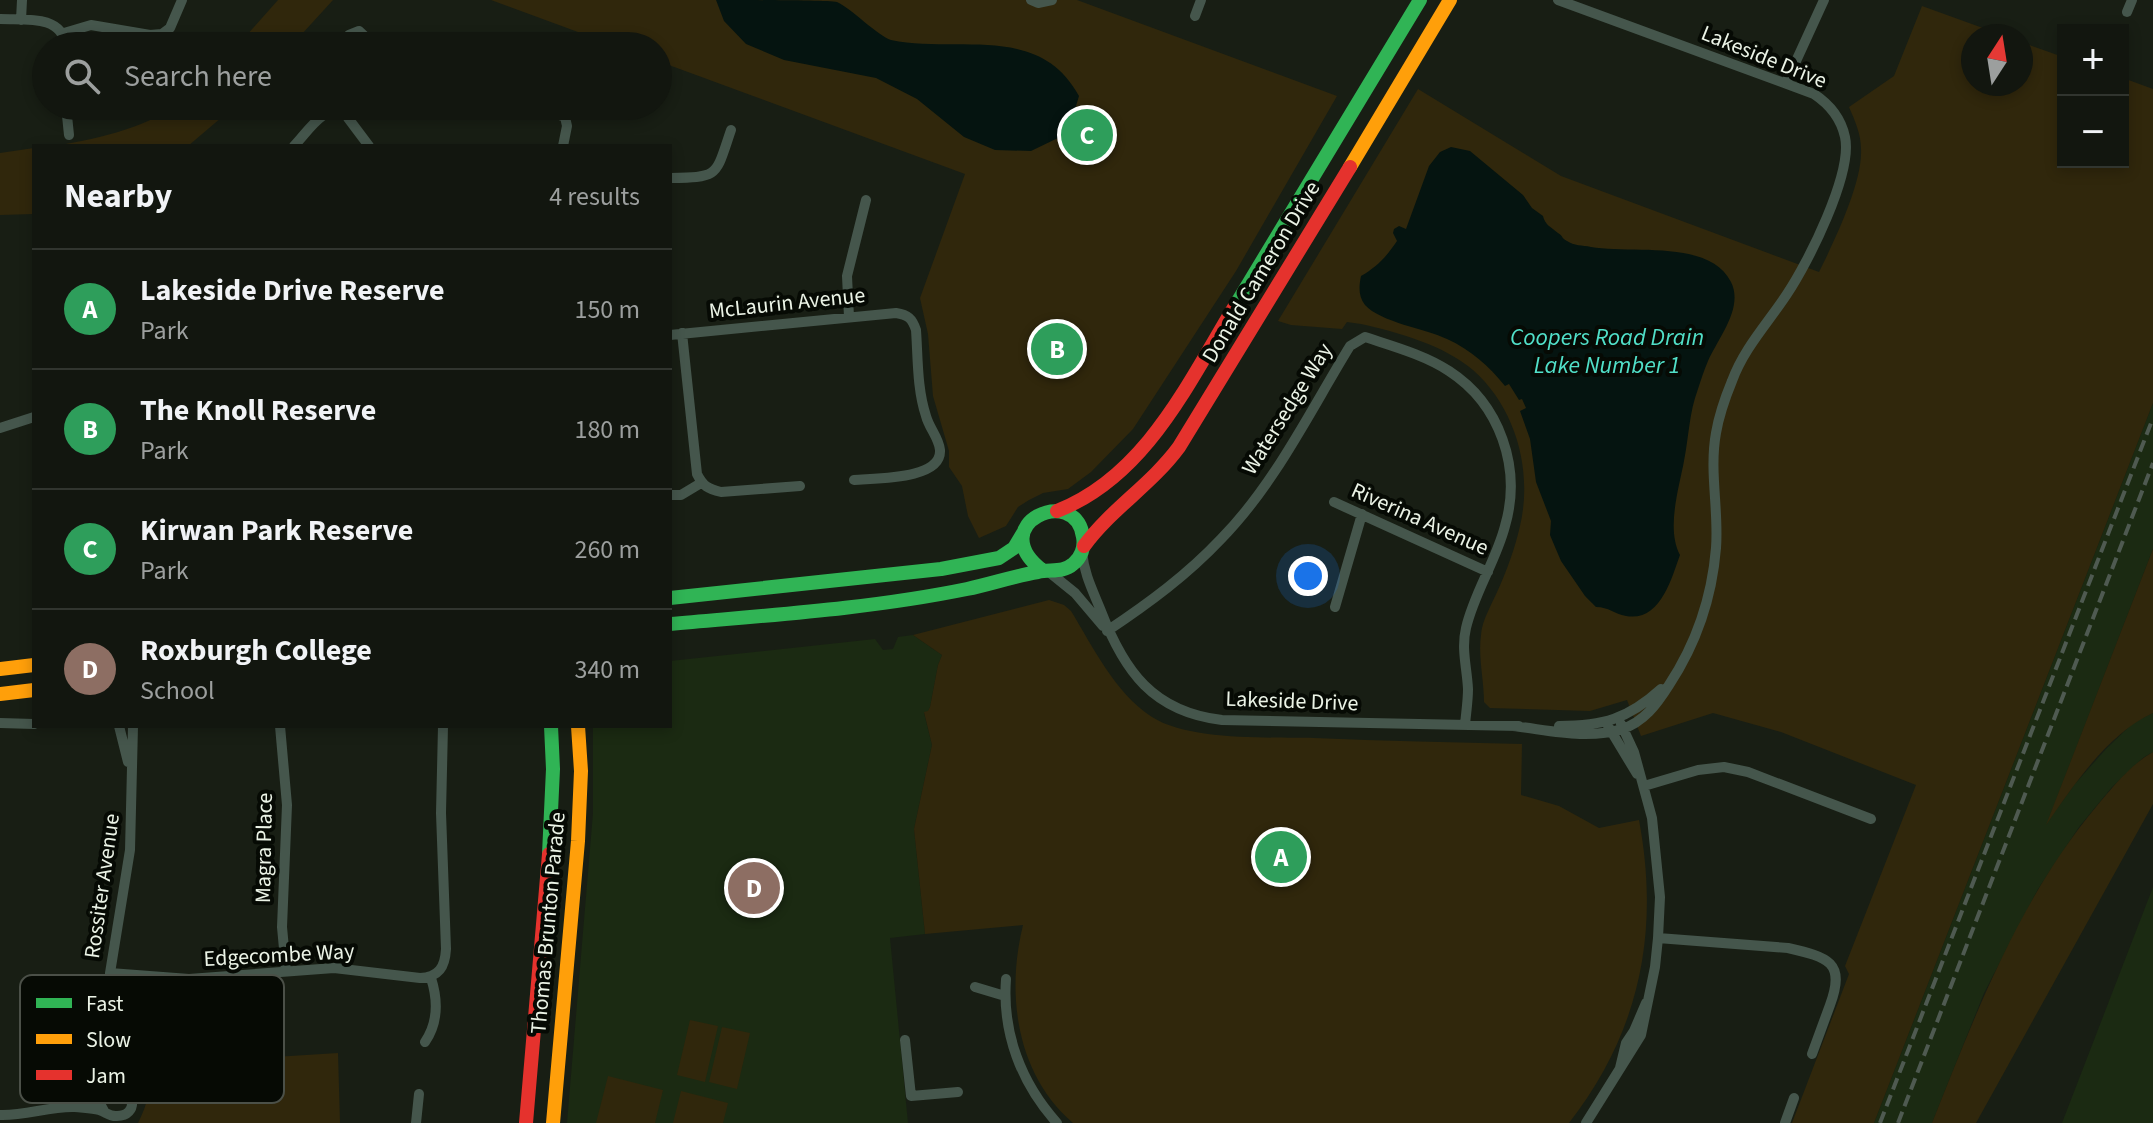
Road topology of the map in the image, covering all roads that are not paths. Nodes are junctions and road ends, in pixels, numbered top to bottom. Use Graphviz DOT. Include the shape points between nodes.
graph roads {
  1 [pos="22,0"];
  2 [pos="182,0"];
  3 [pos="1031,0"];
  4 [pos="1052,0"];
  5 [pos="1201,0"];
  6 [pos="1420,0"];
  7 [pos="1450,0"];
  8 [pos="1558,0"];
  9 [pos="1824,0"];
  10 [pos="2132,0"];
  11 [pos="2127,12"];
  12 [pos="1195,16"];
  13 [pos="0,19"];
  14 [pos="21,20"];
  15 [pos="63,32"];
  16 [pos="67,32"];
  17 [pos="132,32"];
  18 [pos="165,32"];
  19 [pos="1786,83"];
  20 [pos="67,120"];
  21 [pos="318,120"];
  22 [pos="350,120"];
  23 [pos="566,120"];
  24 [pos="731,130"];
  25 [pos="69,135"];
  26 [pos="296,144"];
  27 [pos="368,144"];
  28 [pos="563,144"];
  29 [pos="672,178"];
  30 [pos="866,200"];
  31 [pos="849,317"];
  32 [pos="676,334"];
  33 [pos="32,418"];
  34 [pos="0,428"];
  35 [pos="854,480"];
  36 [pos="701,483"];
  37 [pos="800,486"];
  38 [pos="672,495"];
  39 [pos="1334,502"];
  40 [pos="1057,511"];
  41 [pos="1362,514"];
  42 [pos="1023,533"];
  43 [pos="1083,549"];
  44 [pos="1046,571"];
  45 [pos="1488,572"];
  46 [pos="672,598"];
  47 [pos="1335,607"];
  48 [pos="672,624"];
  49 [pos="1107,631"];
  50 [pos="32,665"];
  51 [pos="0,669"];
  52 [pos="32,690"];
  53 [pos="0,694"];
  54 [pos="0,723"];
  55 [pos="1621,723"];
  56 [pos="32,724"];
  57 [pos="1465,725"];
  58 [pos="120,728"];
  59 [pos="133,728"];
  60 [pos="280,728"];
  61 [pos="443,728"];
  62 [pos="551,728"];
  63 [pos="578,728"];
  64 [pos="1609,728"];
  65 [pos="131,772"];
  66 [pos="1644,786"];
  67 [pos="1871,819"];
  68 [pos="1658,938"];
  69 [pos="286,970"];
  70 [pos="110,973"];
  71 [pos="136,975"];
  72 [pos="232,975"];
  73 [pos="431,978"];
  74 [pos="1006,979"];
  75 [pos="975,987"];
  76 [pos="1005,996"];
  77 [pos="905,1040"];
  78 [pos="425,1042"];
  79 [pos="1812,1054"];
  80 [pos="958,1092"];
  81 [pos="419,1094"];
  82 [pos="1794,1098"];
  83 [pos="79,1103"];
  84 [pos="131,1103"];
  85 [pos="71,1107"];
  86 [pos="129,1110"];
  87 [pos="0,1115"];
  88 [pos="109,1116"];
  89 [pos="126,1123"];
  90 [pos="416,1123"];
  91 [pos="526,1123"];
  92 [pos="553,1123"];
  93 [pos="1057,1123"];
  94 [pos="1586,1123"];
  95 [pos="1785,1123"];
  1 -- 14 [label="street"];
  2 -- 18 [label="street"];
  3 -- 4 [label="street"];
  5 -- 12 [label="street"];
  6 -- 40 [label="street, Donald Cameron Drive" via="1164,423 1102,490"];
  7 -- 43 [label="street, Donald Cameron Drive" via="1182,443 1152,480 1092,533"];
  8 -- 19 [label="street, Lakeside Drive"];
  9 -- 19 [label="street"];
  10 -- 11 [label="street"];
  13 -- 14 [label="street"];
  14 -- 15 [label="street" via="45,21"];
  16 -- 17 [label="street" via="91,25"];
  19 -- 55 [label="street, Lakeside Drive" via="1814,94 1834,112 1845,138 1844,168 1805,265 1736,369 1724,402 1715,435 1716,547 1704,613 1675,675"];
  20 -- 25 [label="street"];
  21 -- 26 [label="street"];
  22 -- 27 [label="street"];
  23 -- 28 [label="street"];
  24 -- 29 [label="street" via="712,175"];
  30 -- 31 [label="street" via="847,276"];
  31 -- 32 [label="street, McLaurin Avenue"];
  31 -- 35 [label="street, McLaurin Avenue" via="896,313 913,321 926,418 941,453 935,466 924,472"];
  32 -- 36 [label="street"];
  33 -- 34 [label="street"];
  36 -- 37 [label="street" via="721,492"];
  36 -- 38 [label="street"];
  39 -- 41 [label="street, Riverina Avenue"];
  40 -- 42 [label="street" via="1036,515"];
  40 -- 43 [label="street" via="1075,519 1084,536"];
  41 -- 45 [label="street, Riverina Avenue"];
  41 -- 47 [label="street"];
  42 -- 44 [label="street" via="1028,559"];
  42 -- 46 [label="street" via="999,558 941,569"];
  43 -- 44 [label="street" via="1069,568"];
  43 -- 49 [label="street, Lakeside Drive" via="1089,586"];
  44 -- 48 [label="street" via="942,594"];
  44 -- 49 [label="street, Lakeside Drive" via="1075,593"];
  45 -- 49 [label="street, Watersedge Way" via="1510,499 1508,459 1496,421 1448,370 1365,337 1350,346 1282,459 1224,537 1176,581"];
  45 -- 57 [label="street, Watersedge Way" via="1466,629"];
  49 -- 57 [label="street, Lakeside Drive" via="1139,682 1192,715"];
  50 -- 51 [label="street"];
  52 -- 53 [label="street"];
  54 -- 56 [label="street"];
  55 -- 64 [label="street, Lakeside Drive"];
  55 -- 66 [label="street"];
  57 -- 64 [label="street, Lakeside Drive"];
  58 -- 65 [label="street, Rossiter Avenue"];
  59 -- 65 [label="street, Rossiter Avenue"];
  60 -- 69 [label="street, Magra Place" via="287,805 282,927"];
  61 -- 73 [label="street" via="446,949 440,972"];
  62 -- 91 [label="street, Thomas Brunton Parade" via="551,829"];
  63 -- 92 [label="street, Thomas Brunton Parade" via="578,841"];
  64 -- 66 [label="street"];
  65 -- 70 [label="street, Rossiter Avenue" via="130,850"];
  66 -- 67 [label="street" via="1724,767"];
  66 -- 68 [label="street" via="1657,853"];
  68 -- 79 [label="street" via="1788,948 1832,965 1837,986"];
  68 -- 94 [label="street" via="1646,1021"];
  69 -- 72 [label="street, Edgecombe Way"];
  69 -- 73 [label="street, Edgecombe Way" via="334,968"];
  70 -- 71 [label="street, Edgecombe Way"];
  73 -- 78 [label="street" via="437,1004"];
  74 -- 76 [label="street"];
  75 -- 76 [label="street"];
  76 -- 93 [label="street" via="1012,1047"];
  77 -- 80 [label="street" via="911,1096"];
  81 -- 90 [label="street"];
  82 -- 95 [label="street"];
  83 -- 85 [label="street"];
  84 -- 86 [label="street"];
  85 -- 87 [label="street"];
  85 -- 88 [label="street"];
  86 -- 88 [label="street"];
  86 -- 89 [label="street"];
}
